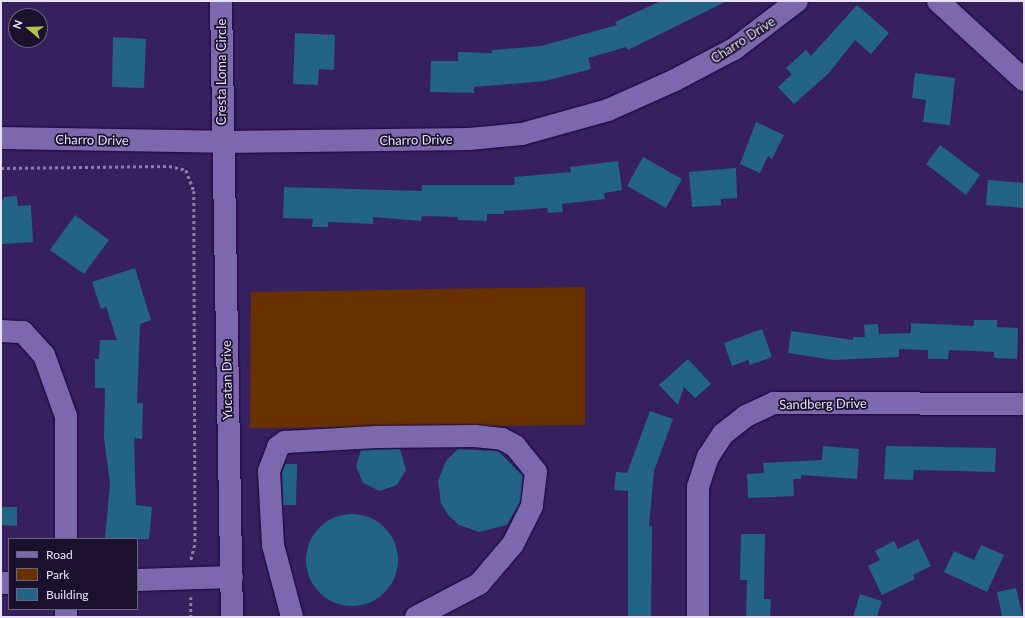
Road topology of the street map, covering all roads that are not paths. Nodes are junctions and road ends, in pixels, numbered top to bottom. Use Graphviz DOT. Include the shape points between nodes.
graph roads {
  1 [pos="221,1"];
  2 [pos="797,1"];
  3 [pos="938,1"];
  4 [pos="1023,77"];
  5 [pos="1,138"];
  6 [pos="221,142"];
  7 [pos="1,331"];
  8 [pos="1024,404"];
  9 [pos="66,538"];
  10 [pos="232,577"];
  11 [pos="138,580"];
  12 [pos="232,617"];
  13 [pos="292,617"];
  14 [pos="416,617"];
  15 [pos="698,617"];
  1 -- 6 [label="street, Cresta Loma Circle"];
  2 -- 6 [label="street, Charro Drive" via="734,50 675,80 608,110 522,134 469,139"];
  3 -- 4 [label="street"];
  5 -- 6 [label="street, Charro Drive"];
  6 -- 10 [label="street, Yucatan Drive"];
  7 -- 9 [label="street" via="23,332 44,355 66,416"];
  8 -- 15 [label="street, Sandberg Drive" via="774,404 746,416 723,434 708,457 698,487"];
  10 -- 11 [label="street"];
  10 -- 12 [label="street, Yucatan Drive"];
  13 -- 14 [label="street" via="273,546 269,471 278,447 284,442 376,437 475,436 502,439 515,446 536,472 532,506 513,544 480,584"];
}
